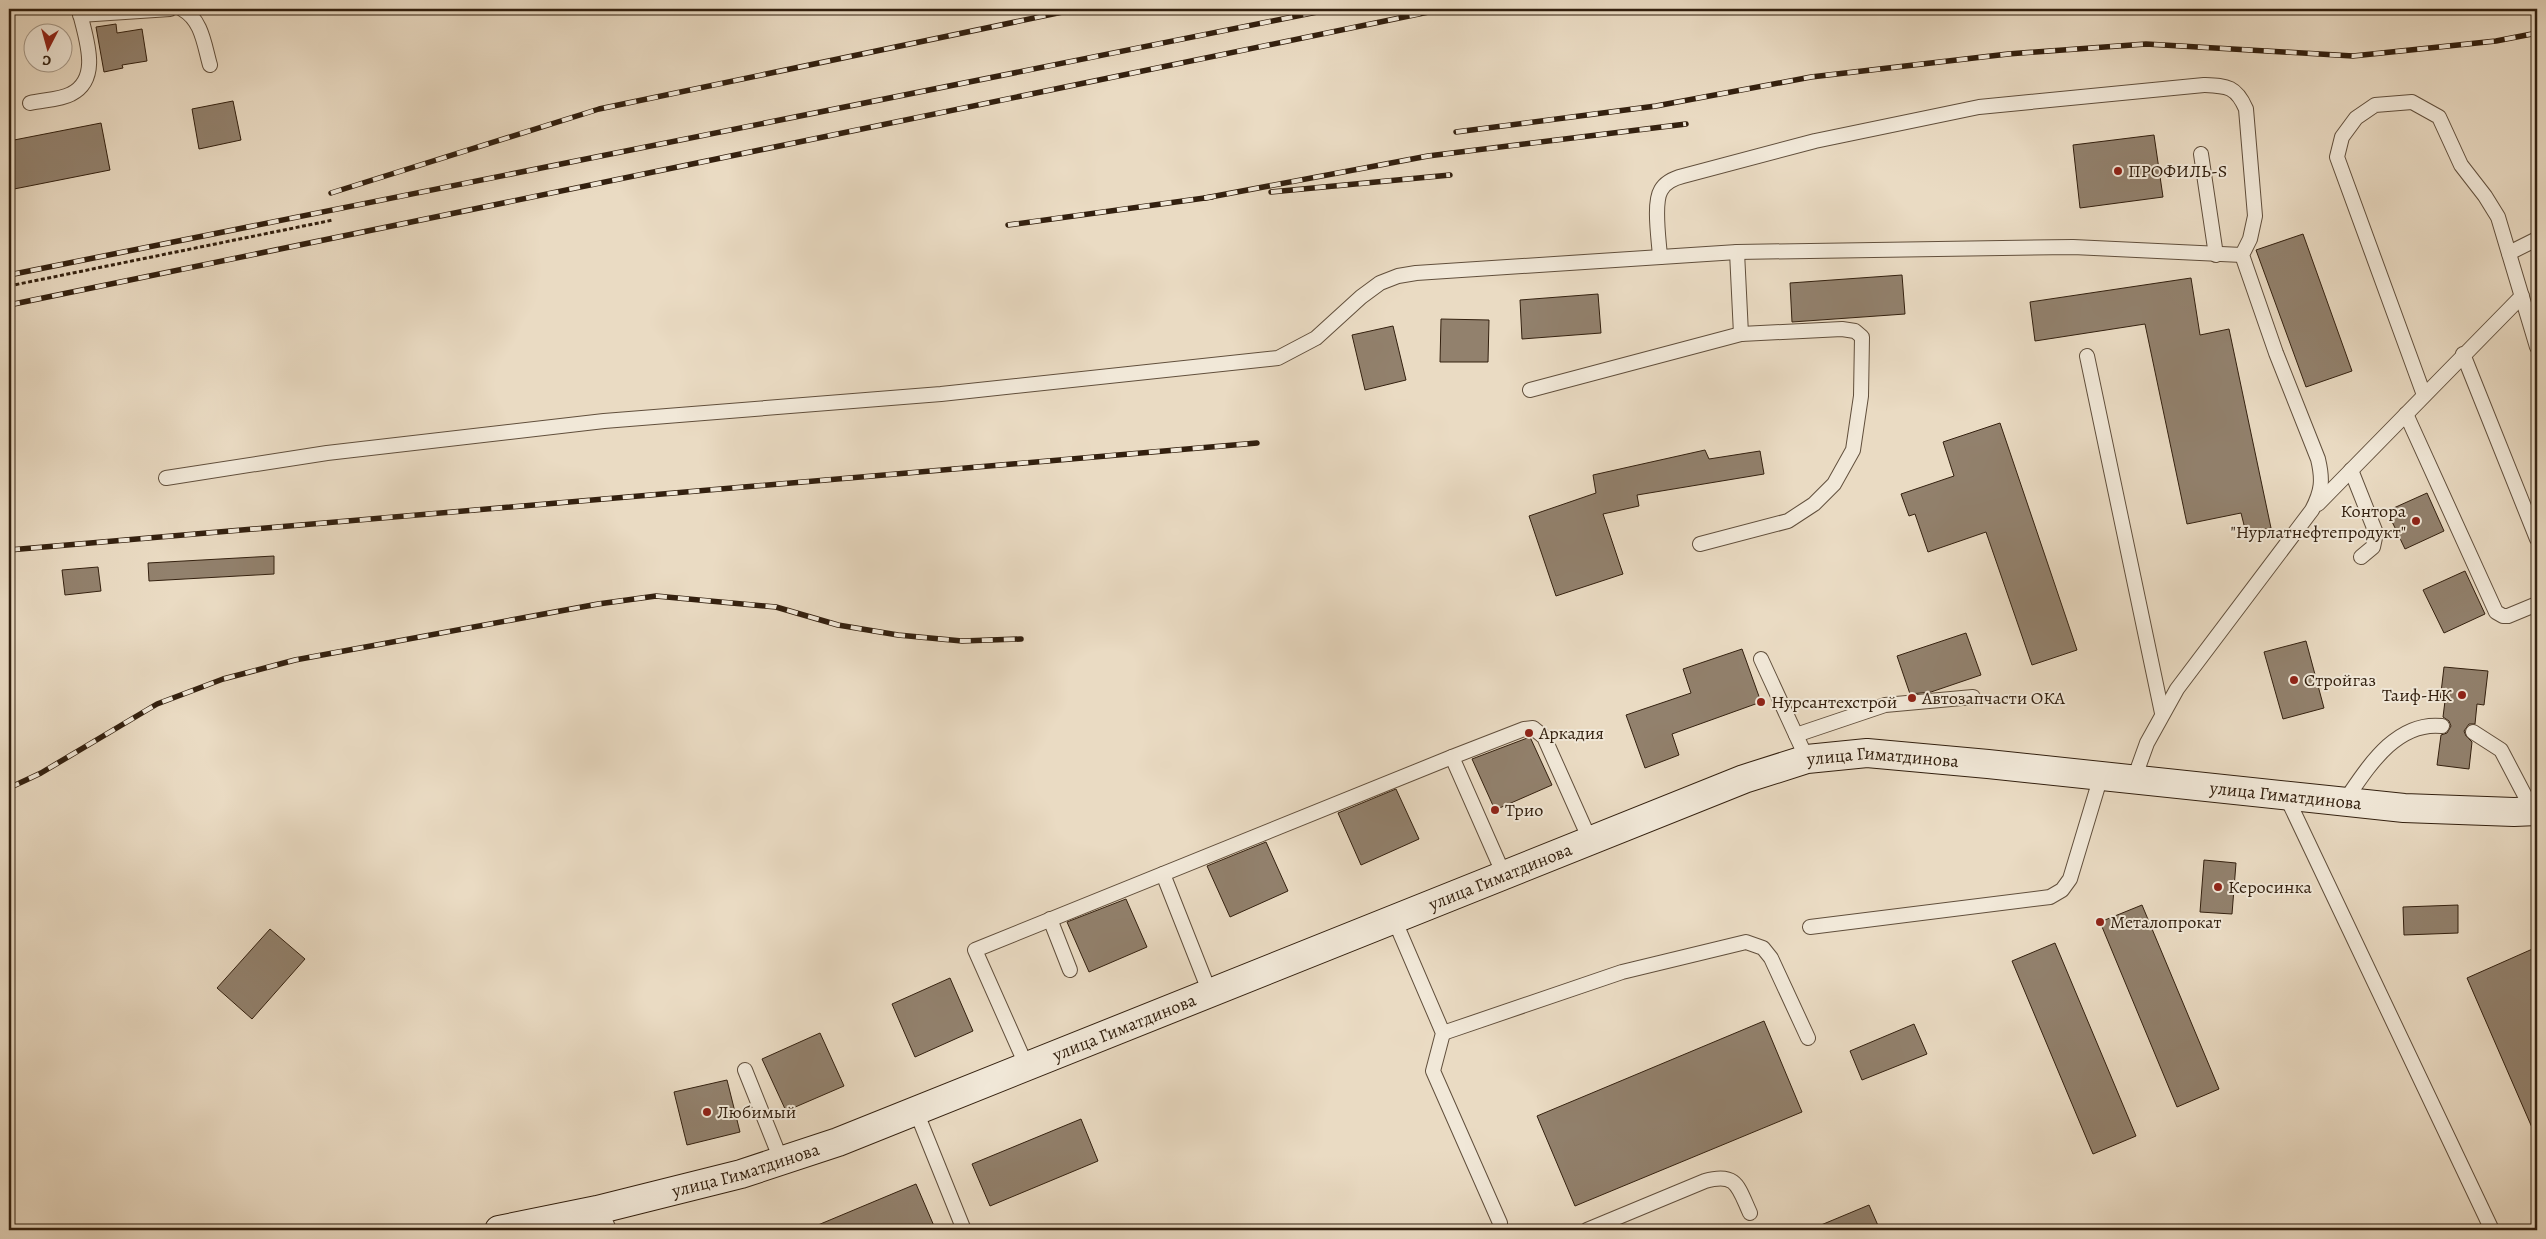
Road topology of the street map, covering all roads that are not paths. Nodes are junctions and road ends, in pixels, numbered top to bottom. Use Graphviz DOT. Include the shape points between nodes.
graph roads {
  1 [pos="170,9"];
  2 [pos="182,9"];
  3 [pos="79,12"];
  4 [pos="210,65"];
  5 [pos="30,103"];
  6 [pos="2201,154"];
  7 [pos="2537,239"];
  8 [pos="1737,252"];
  9 [pos="2509,253"];
  10 [pos="2216,254"];
  11 [pos="2242,256"];
  12 [pos="1660,257"];
  13 [pos="2522,296"];
  14 [pos="1742,334"];
  15 [pos="2537,347"];
  16 [pos="2463,354"];
  17 [pos="2087,356"];
  18 [pos="1530,390"];
  19 [pos="2424,395"];
  20 [pos="2406,414"];
  21 [pos="2351,470"];
  22 [pos="166,478"];
  23 [pos="2312,510"];
  24 [pos="2537,539"];
  25 [pos="1700,544"];
  26 [pos="2361,557"];
  27 [pos="2537,604"];
  28 [pos="1761,659"];
  29 [pos="1973,697"];
  30 [pos="2162,713"];
  31 [pos="2442,726"];
  32 [pos="2474,732"];
  33 [pos="1802,747"];
  34 [pos="1452,757"];
  35 [pos="2101,776"];
  36 [pos="2134,779"];
  37 [pos="2286,796"];
  38 [pos="2344,802"];
  39 [pos="2535,811"];
  40 [pos="1590,840"];
  41 [pos="1163,874"];
  42 [pos="1504,875"];
  43 [pos="1394,919"];
  44 [pos="1050,920"];
  45 [pos="1810,926"];
  46 [pos="1070,970"];
  47 [pos="1210,993"];
  48 [pos="1442,1032"];
  49 [pos="1808,1038"];
  50 [pos="1027,1067"];
  51 [pos="745,1070"];
  52 [pos="916,1111"];
  53 [pos="781,1160"];
  54 [pos="1750,1213"];
  55 [pos="601,1220"];
  56 [pos="1500,1222"];
  57 [pos="499,1230"];
  58 [pos="964,1230"];
  59 [pos="1587,1230"];
  60 [pos="2492,1230"];
  1 -- 3 [label="lane"];
  2 -- 4 [label="lane" via="197,21"];
  3 -- 5 [label="lane" via="90,69 85,81 72,94"];
  6 -- 10 [label="lane"];
  7 -- 9 [label="lane"];
  8 -- 10 [label="lane" via="2073,247"];
  8 -- 12 [label="lane"];
  8 -- 14 [label="lane"];
  9 -- 13 [label="lane"];
  9 -- 19 [label="lane" via="2493,208 2461,165 2439,117 2412,102 2375,105 2356,118 2342,137 2337,157"];
  10 -- 11 [label="lane"];
  11 -- 12 [label="lane" via="2255,216 2246,109 2240,96 2228,86 2204,85 1979,107 1815,141 1670,180 1660,190 1657,204"];
  11 -- 23 [label="lane" via="2323,478 2321,494"];
  12 -- 22 [label="lane" via="1398,276 1361,296 1316,338 1278,358 940,394 604,421 327,453"];
  13 -- 15 [label="lane"];
  13 -- 16 [label="lane"];
  14 -- 18 [label="lane"];
  14 -- 25 [label="lane" via="1842,329 1855,331 1862,337 1861,396 1853,450 1834,484 1814,504 1788,521"];
  16 -- 19 [label="lane"];
  16 -- 24 [label="lane"];
  17 -- 30 [label="lane"];
  19 -- 20 [label="lane"];
  20 -- 21 [label="lane"];
  20 -- 27 [label="lane" via="2496,612 2508,616"];
  21 -- 23 [label="lane"];
  21 -- 26 [label="lane" via="2376,533 2373,547"];
  23 -- 30 [label="lane" via="2176,689"];
  28 -- 33 [label="lane"];
  29 -- 33 [label="lane" via="1885,705"];
  30 -- 36 [label="lane"];
  31 -- 38 [label="lane" via="2430,725 2395,738"];
  32 -- 39 [label="lane" via="2500,750"];
  33 -- 35 [label="main road, улица Гиматдинова"];
  33 -- 40 [label="main road, улица Гиматдинова" via="1744,779"];
  34 -- 40 [label="lane" via="1524,729 1538,731 1544,737"];
  34 -- 41 [label="lane"];
  34 -- 42 [label="lane"];
  35 -- 36 [label="main road, улица Гиматдинова"];
  35 -- 45 [label="lane" via="2070,879 2062,890 2050,897"];
  36 -- 37 [label="main road, улица Гиматдинова"];
  37 -- 38 [label="main road, улица Гиматдинова"];
  37 -- 60 [label="lane"];
  38 -- 39 [label="main road, улица Гиматдинова" via="2404,808"];
  40 -- 42 [label="main road, улица Гиматдинова"];
  41 -- 44 [label="lane"];
  41 -- 47 [label="lane"];
  42 -- 43 [label="main road, улица Гиматдинова"];
  43 -- 47 [label="main road, улица Гиматдинова"];
  43 -- 48 [label="lane"];
  44 -- 46 [label="lane"];
  44 -- 50 [label="lane" via="975,950"];
  47 -- 50 [label="main road, улица Гиматдинова"];
  48 -- 49 [label="lane" via="1622,972 1746,942 1763,948 1771,958"];
  48 -- 56 [label="lane" via="1433,1071"];
  50 -- 52 [label="main road, улица Гиматдинова"];
  51 -- 53 [label="lane"];
  52 -- 53 [label="main road, улица Гиматдинова" via="838,1142"];
  52 -- 58 [label="lane"];
  53 -- 55 [label="main road, улица Гиматдинова"];
  54 -- 59 [label="lane" via="1738,1187 1721,1177"];
  55 -- 57 [label="main road, улица Гиматдинова"];
}
